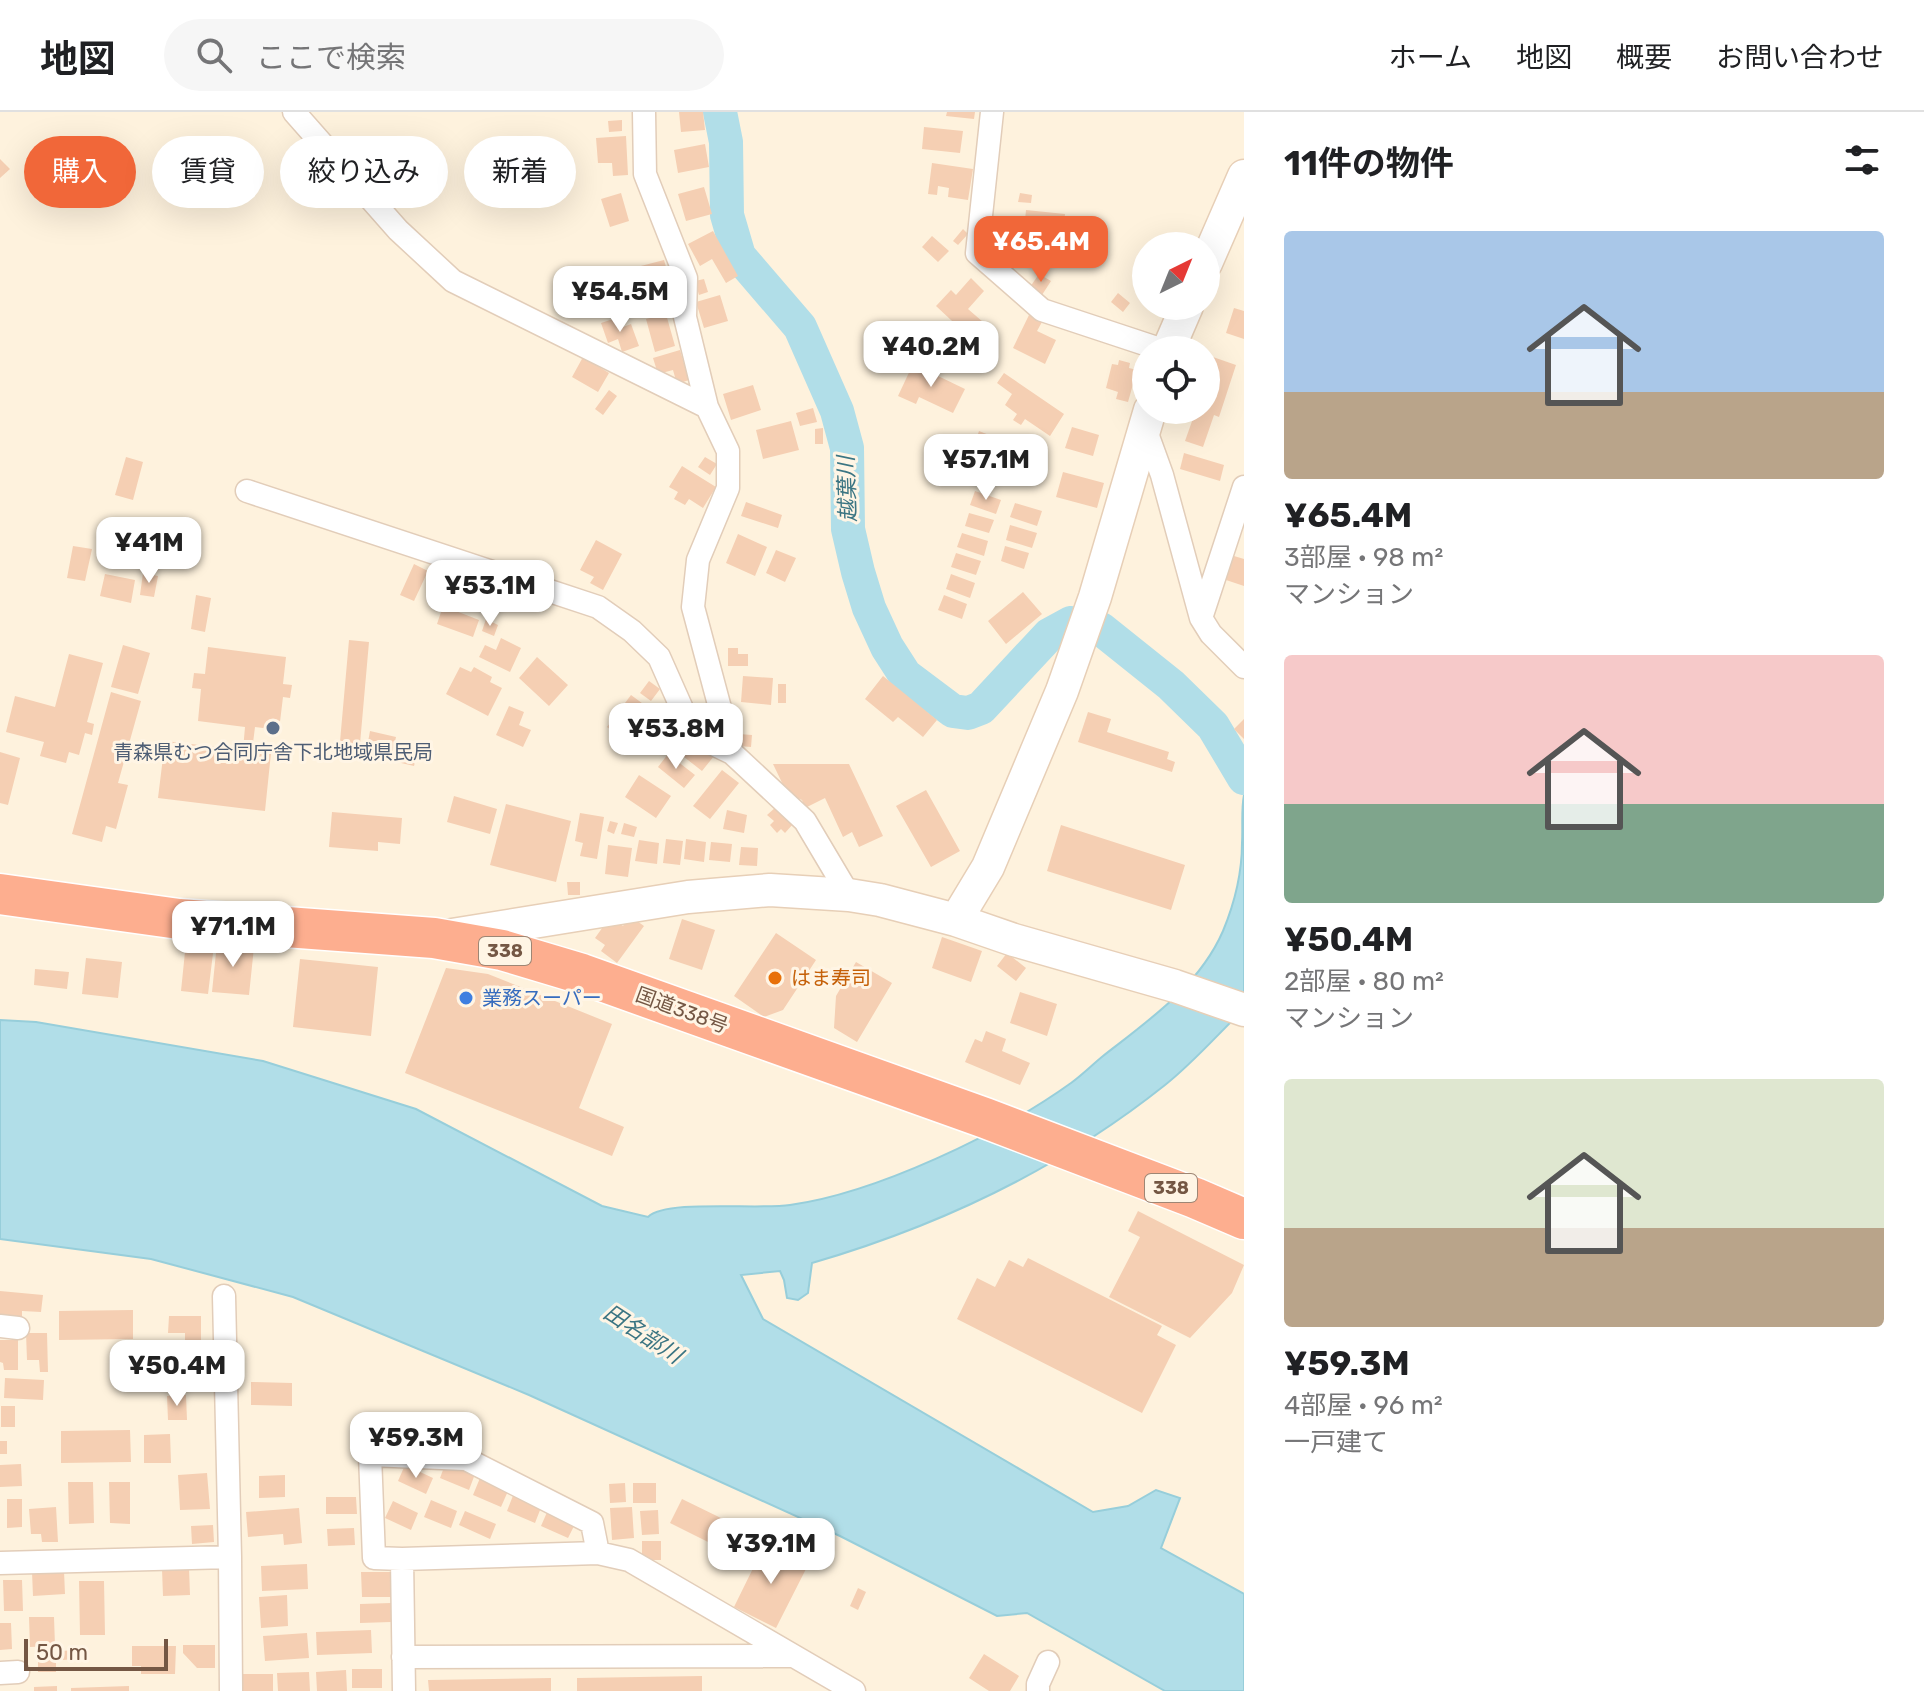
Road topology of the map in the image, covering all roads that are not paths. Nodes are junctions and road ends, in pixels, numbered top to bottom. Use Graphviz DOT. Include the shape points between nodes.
graph roads {
  1 [pos="294,112"];
  2 [pos="644,112"];
  3 [pos="992,112"];
  4 [pos="1244,176"];
  5 [pos="1220,232"];
  6 [pos="1132,339"];
  7 [pos="707,407"];
  8 [pos="1147,424"];
  9 [pos="1149,424"];
  10 [pos="1244,487"];
  11 [pos="247,491"];
  12 [pos="1201,618"];
  13 [pos="1244,667"];
  14 [pos="732,753"];
  15 [pos="0,894"];
  16 [pos="849,895"];
  17 [pos="956,920"];
  18 [pos="434,938"];
  19 [pos="1244,1010"];
  20 [pos="1244,1219"];
  21 [pos="224,1296"];
  22 [pos="598,1553"];
  23 [pos="230,1557"];
  24 [pos="402,1559"];
  25 [pos="0,1563"];
  26 [pos="793,1656"];
  27 [pos="403,1657"];
  28 [pos="1048,1662"];
  29 [pos="231,1691"];
  30 [pos="404,1691"];
  31 [pos="854,1691"];
  32 [pos="1038,1691"];
  1 -- 7 [label="street" via="398,230 453,281"];
  2 -- 7 [label="street" via="645,174 686,278 685,317"];
  3 -- 6 [label="street" via="977,253 1042,310"];
  4 -- 5 [label="street"];
  7 -- 14 [label="street" via="728,451 728,488 698,560 693,607"];
  8 -- 17 [label="street" via="1062,691 988,867"];
  9 -- 12 [label="street"];
  10 -- 12 [label="street"];
  11 -- 14 [label="street" via="598,607 659,657 687,720 703,739"];
  12 -- 13 [label="street"];
  14 -- 16 [label="street" via="805,821"];
  15 -- 18 [label="highway, 国道338号 / 338" via="179,919"];
  16 -- 17 [label="street"];
  16 -- 18 [label="street" via="770,890 688,897"];
  17 -- 19 [label="street"];
  18 -- 20 [label="highway, 国道338号 / 338" via="502,950 582,974 985,1118"];
  21 -- 23 [label="street"];
  22 -- 24 [label="street"];
  22 -- 24 [label="street" via="592,1523 466,1459 370,1455 374,1558"];
  22 -- 26 [label="street" via="629,1560"];
  23 -- 25 [label="street"];
  23 -- 29 [label="street"];
  24 -- 27 [label="street"];
  26 -- 27 [label="street"];
  26 -- 31 [label="street"];
  27 -- 30 [label="street"];
  28 -- 32 [label="street"];
}
